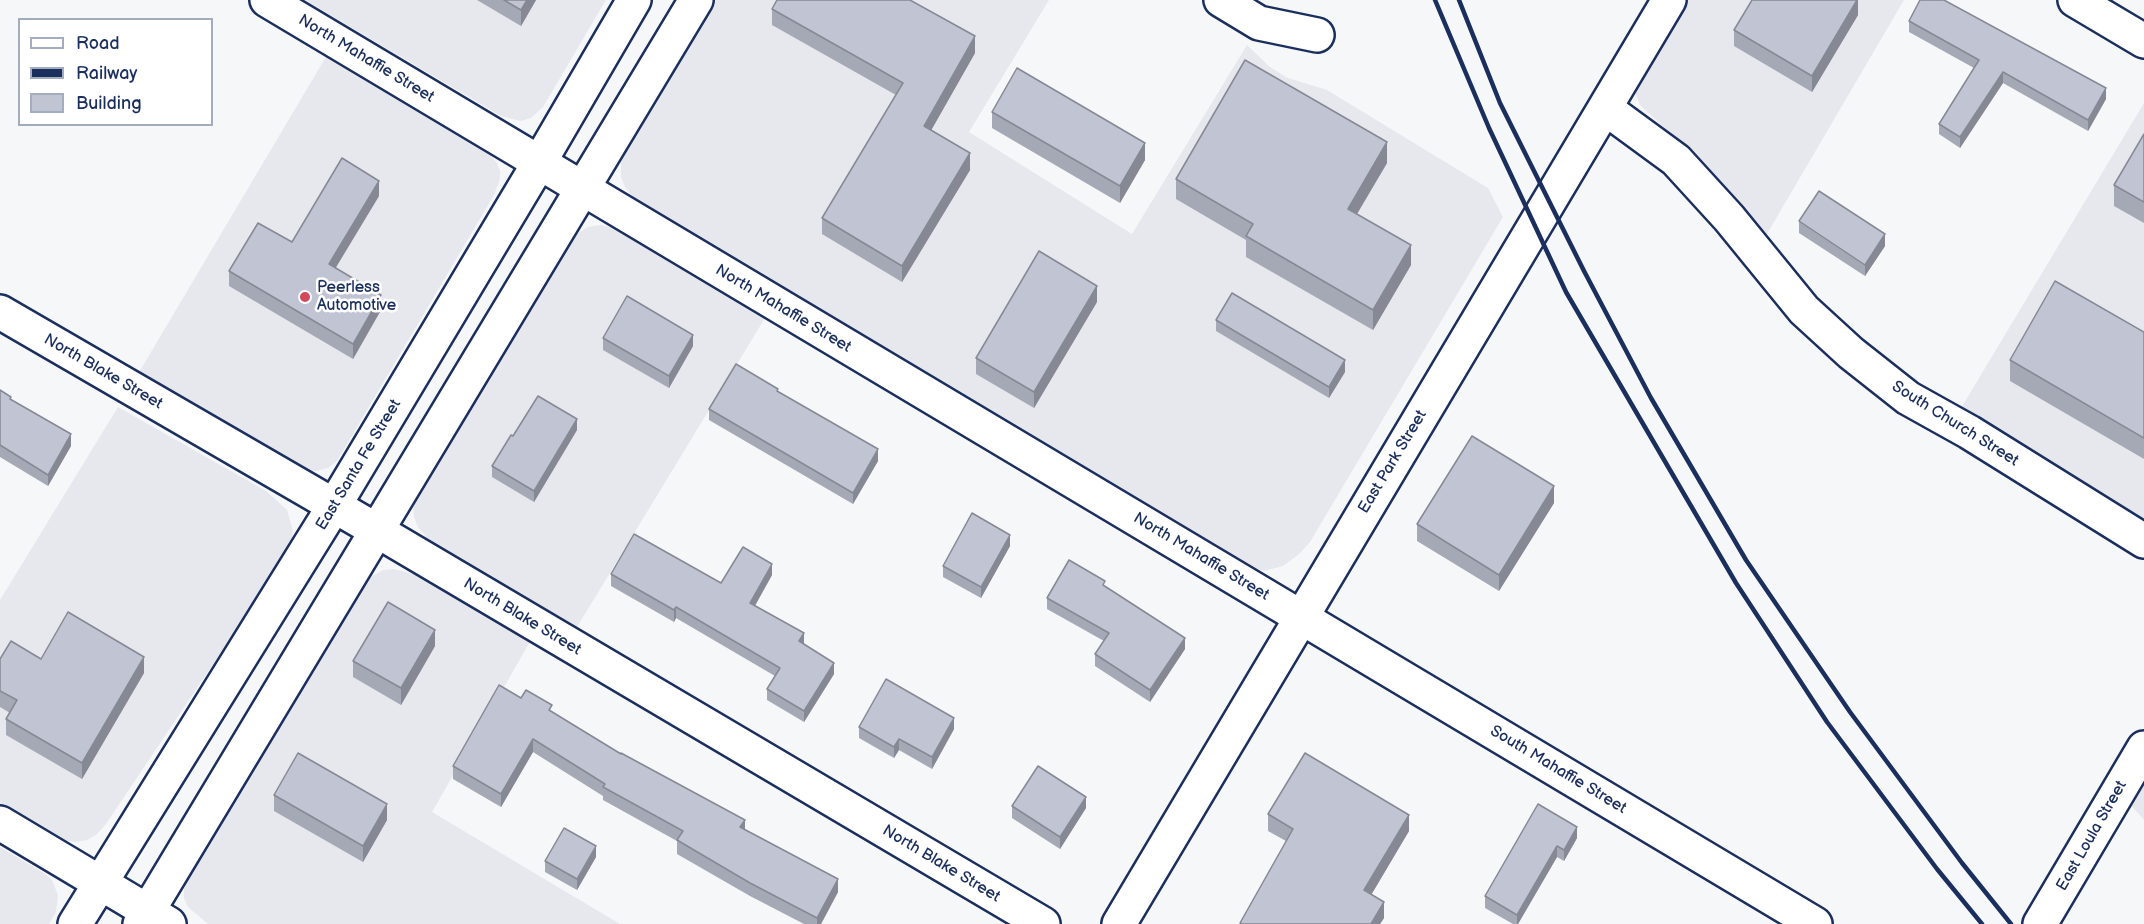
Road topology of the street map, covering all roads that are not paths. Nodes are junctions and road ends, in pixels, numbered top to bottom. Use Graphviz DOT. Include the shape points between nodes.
graph roads {
  1 [pos="267,0"];
  2 [pos="633,0"];
  3 [pos="696,0"];
  4 [pos="1221,0"];
  5 [pos="1669,0"];
  6 [pos="2075,0"];
  7 [pos="1317,35"];
  8 [pos="2144,41"];
  9 [pos="1605,108"];
  10 [pos="539,163"];
  11 [pos="582,189"];
  12 [pos="0,312"];
  13 [pos="334,506"];
  14 [pos="376,530"];
  15 [pos="2144,541"];
  16 [pos="1300,617"];
  17 [pos="2144,748"];
  18 [pos="0,824"];
  19 [pos="100,883"];
  20 [pos="152,920"];
  21 [pos="75,924"];
  22 [pos="1043,924"];
  23 [pos="1119,924"];
  24 [pos="1815,924"];
  25 [pos="2040,924"];
  1 -- 10 [label="street, North Mahaffie Street"];
  2 -- 10 [label="street, East Santa Fe Street"];
  3 -- 11 [label="street"];
  4 -- 7 [label="street" via="1259,23"];
  5 -- 9 [label="street, East Park Street"];
  6 -- 8 [label="street"];
  9 -- 15 [label="street, South Church Street" via="1676,160 1804,310 1851,353 1908,398"];
  9 -- 16 [label="street, East Park Street"];
  10 -- 11 [label="street, North Mahaffie Street"];
  10 -- 13 [label="street, East Santa Fe Street"];
  11 -- 14 [label="street"];
  11 -- 16 [label="street, North Mahaffie Street"];
  12 -- 13 [label="street, North Blake Street"];
  13 -- 14 [label="street, North Blake Street"];
  13 -- 19 [label="street, East Santa Fe Street"];
  14 -- 20 [label="street"];
  14 -- 22 [label="street, North Blake Street"];
  16 -- 23 [label="street, East Park Street"];
  16 -- 24 [label="street, South Mahaffie Street"];
  17 -- 25 [label="street, East Loula Street"];
  18 -- 19 [label="street"];
  19 -- 20 [label="street"];
  19 -- 21 [label="street, East Santa Fe Street"];
}
